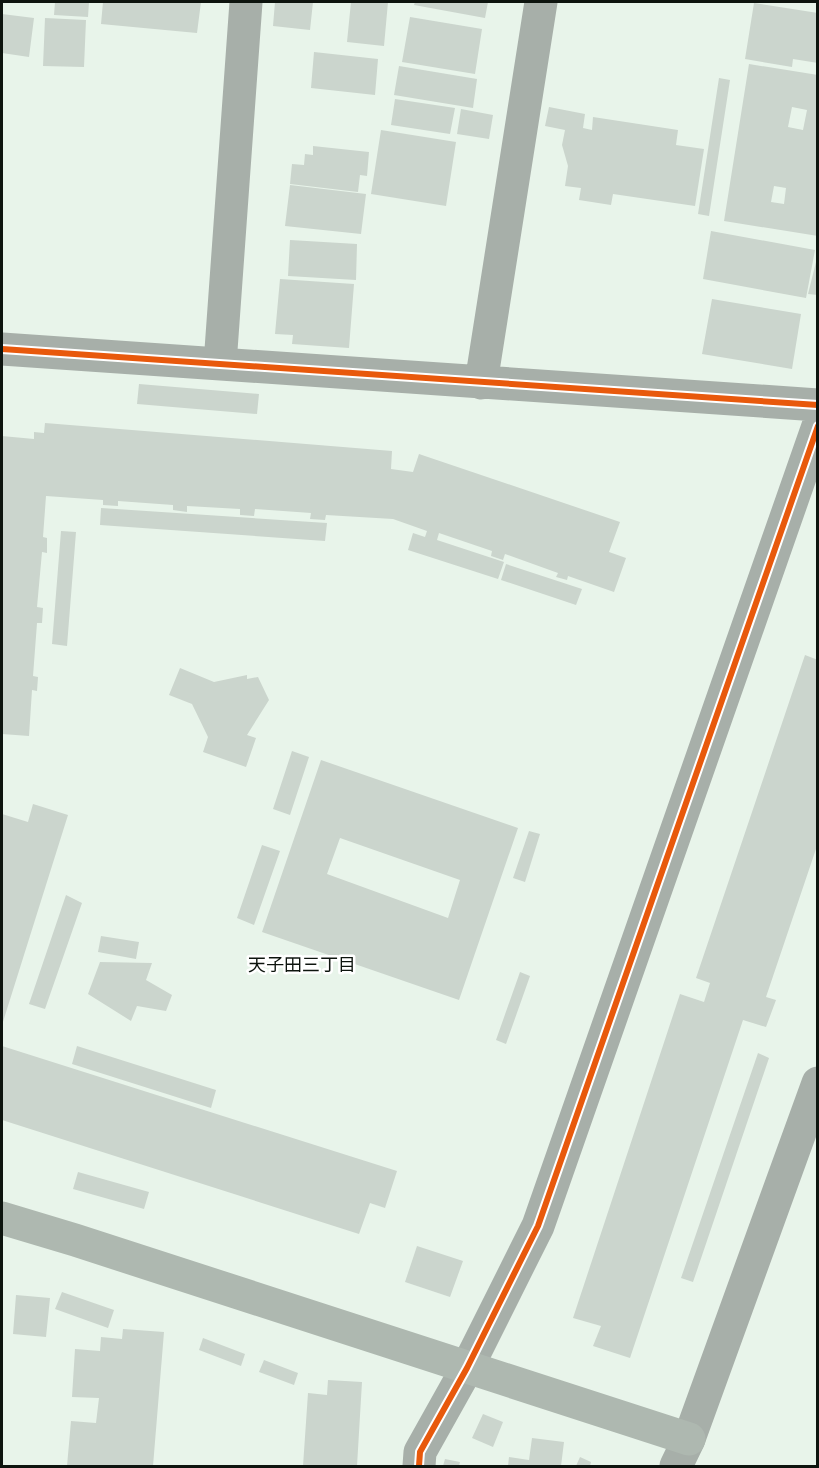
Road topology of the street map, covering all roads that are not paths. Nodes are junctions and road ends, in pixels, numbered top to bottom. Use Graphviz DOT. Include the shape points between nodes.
graph roads {
  1 [pos="246,2"];
  2 [pos="542,2"];
  3 [pos="2,349"];
  4 [pos="220,364"];
  5 [pos="481,383"];
  6 [pos="818,405"];
  7 [pos="818,426"];
  8 [pos="818,1083"];
  9 [pos="2,1218"];
  10 [pos="467,1368"];
  11 [pos="682,1453"];
  12 [pos="418,1467"];
  1 -- 4 [label="street"];
  2 -- 5 [label="street"];
  3 -- 4 [label="street"];
  4 -- 5 [label="street"];
  5 -- 6 [label="street"];
  7 -- 10 [label="street" via="538,1226"];
  8 -- 11 [label="street"];
  9 -- 10 [label="street"];
  10 -- 11 [label="street"];
  10 -- 12 [label="street" via="420,1452"];
}
